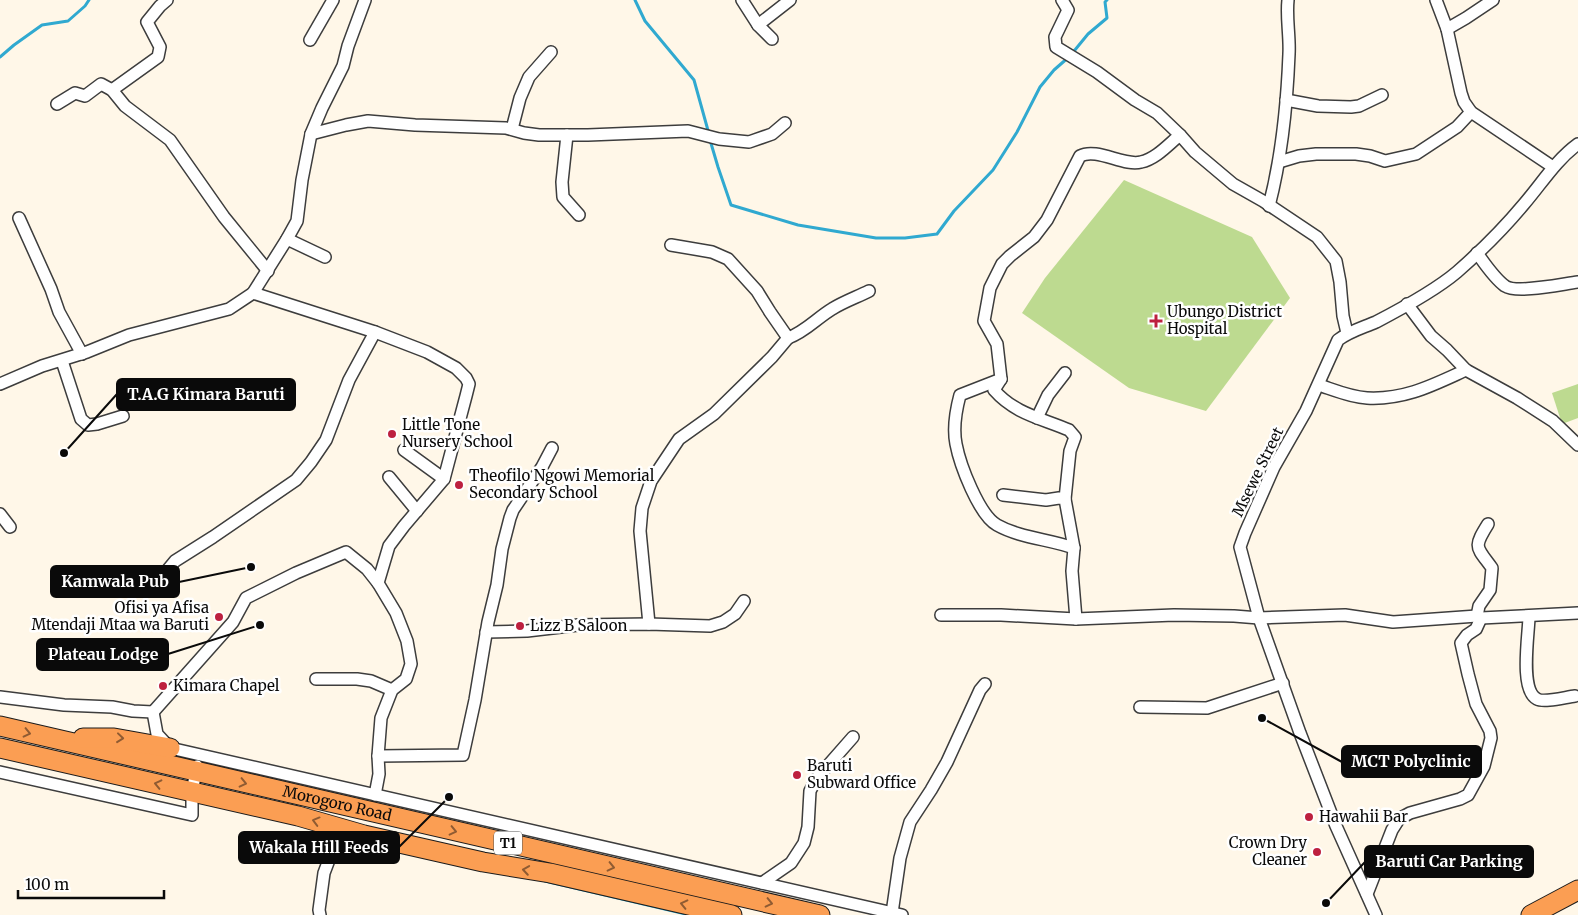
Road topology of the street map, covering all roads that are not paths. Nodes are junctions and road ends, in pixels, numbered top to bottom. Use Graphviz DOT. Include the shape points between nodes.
graph roads {
  1 [pos="167,0"];
  2 [pos="333,0"];
  3 [pos="365,0"];
  4 [pos="742,0"];
  5 [pos="790,0"];
  6 [pos="1062,0"];
  7 [pos="1288,0"];
  8 [pos="1436,0"];
  9 [pos="1493,0"];
  10 [pos="758,25"];
  11 [pos="1447,29"];
  12 [pos="772,39"];
  13 [pos="310,40"];
  14 [pos="552,52"];
  15 [pos="112,90"];
  16 [pos="1382,95"];
  17 [pos="1286,100"];
  18 [pos="57,104"];
  19 [pos="1471,112"];
  20 [pos="785,123"];
  21 [pos="512,130"];
  22 [pos="311,134"];
  23 [pos="567,135"];
  24 [pos="1180,135"];
  25 [pos="1578,144"];
  26 [pos="1279,162"];
  27 [pos="1553,167"];
  28 [pos="1269,206"];
  29 [pos="579,215"];
  30 [pos="20,218"];
  31 [pos="288,239"];
  32 [pos="671,244"];
  33 [pos="1478,253"];
  34 [pos="325,257"];
  35 [pos="268,271"];
  36 [pos="1578,282"];
  37 [pos="869,291"];
  38 [pos="253,293"];
  39 [pos="1407,304"];
  40 [pos="375,332"];
  41 [pos="1347,333"];
  42 [pos="788,338"];
  43 [pos="82,354"];
  44 [pos="62,361"];
  45 [pos="1466,370"];
  46 [pos="1065,372"];
  47 [pos="1001,380"];
  48 [pos="0,384"];
  49 [pos="1319,385"];
  50 [pos="123,416"];
  51 [pos="1037,418"];
  52 [pos="1578,445"];
  53 [pos="552,448"];
  54 [pos="404,450"];
  55 [pos="389,477"];
  56 [pos="444,479"];
  57 [pos="1003,495"];
  58 [pos="1065,499"];
  59 [pos="417,511"];
  60 [pos="0,514"];
  61 [pos="1488,524"];
  62 [pos="10,527"];
  63 [pos="1074,548"];
  64 [pos="378,583"];
  65 [pos="151,590"];
  66 [pos="744,601"];
  67 [pos="1578,613"];
  68 [pos="941,615"];
  69 [pos="1529,616"];
  70 [pos="1479,617"];
  71 [pos="1259,618"];
  72 [pos="1076,619"];
  73 [pos="649,624"];
  74 [pos="486,632"];
  75 [pos="316,679"];
  76 [pos="1283,683"];
  77 [pos="985,684"];
  78 [pos="392,690"];
  79 [pos="1575,696"];
  80 [pos="0,697"];
  81 [pos="1140,707"];
  82 [pos="153,712"];
  83 [pos="0,726"];
  84 [pos="854,737"];
  85 [pos="54,739"];
  86 [pos="0,748"];
  87 [pos="170,748"];
  88 [pos="378,756"];
  89 [pos="198,763"];
  90 [pos="0,772"];
  91 [pos="192,792"];
  92 [pos="376,795"];
  93 [pos="335,844"];
  94 [pos="762,883"];
  95 [pos="1578,890"];
  96 [pos="1367,894"];
  97 [pos="897,914"];
  98 [pos="320,915"];
  99 [pos="732,915"];
  100 [pos="820,915"];
  101 [pos="1376,915"];
  102 [pos="1532,915"];
  1 -- 15 [label="street" via="147,22 160,47 158,57"];
  2 -- 13 [label="street"];
  3 -- 22 [label="street" via="343,66"];
  4 -- 10 [label="street"];
  5 -- 10 [label="street"];
  6 -- 24 [label="street" via="1068,10 1055,37 1056,48 1158,113"];
  7 -- 17 [label="street"];
  8 -- 11 [label="street"];
  9 -- 11 [label="street"];
  10 -- 12 [label="street"];
  11 -- 19 [label="street" via="1461,93"];
  14 -- 21 [label="street" via="529,78"];
  15 -- 18 [label="street" via="101,84 85,96 75,93"];
  15 -- 35 [label="street" via="125,106 170,140 224,217"];
  16 -- 17 [label="street" via="1351,107 1318,106"];
  17 -- 26 [label="street"];
  19 -- 26 [label="street" via="1457,127 1416,154 1385,161 1356,154 1316,154"];
  19 -- 27 [label="street"];
  20 -- 23 [label="street" via="772,134 749,142 688,131"];
  21 -- 22 [label="street" via="368,121"];
  21 -- 23 [label="street" via="539,135"];
  22 -- 31 [label="street" via="297,221"];
  23 -- 29 [label="street" via="563,197"];
  24 -- 28 [label="street" via="1233,184"];
  24 -- 47 [label="street" via="1142,162 1085,153 1080,156 1046,220 1034,236 1002,264 990,288 984,321 997,344"];
  25 -- 27 [label="street"];
  26 -- 28 [label="street"];
  27 -- 33 [label="street"];
  28 -- 41 [label="street" via="1317,238 1336,261"];
  30 -- 43 [label="street" via="59,312"];
  31 -- 34 [label="street"];
  31 -- 35 [label="street"];
  32 -- 42 [label="street" via="706,250 728,259 756,291"];
  33 -- 36 [label="street" via="1507,287 1537,288"];
  33 -- 39 [label="street" via="1455,273"];
  35 -- 38 [label="street"];
  37 -- 42 [label="street" via="833,308"];
  38 -- 40 [label="street"];
  38 -- 43 [label="street" via="230,309 129,335"];
  39 -- 41 [label="street"];
  39 -- 45 [label="street" via="1432,336"];
  40 -- 56 [label="street" via="427,352 456,368 469,384"];
  40 -- 65 [label="street" via="349,380 326,440 296,480 175,561"];
  41 -- 49 [label="street, Msewe Street" via="1338,340"];
  42 -- 73 [label="street" via="714,414 679,439 651,481 642,508 640,531"];
  43 -- 44 [label="street"];
  44 -- 48 [label="street"];
  44 -- 50 [label="street" via="81,419 88,425"];
  45 -- 49 [label="street" via="1422,390 1399,396 1366,398"];
  45 -- 52 [label="street" via="1518,398 1553,422"];
  46 -- 51 [label="street"];
  47 -- 51 [label="street" via="994,390 1000,397 1018,411"];
  47 -- 63 [label="street" via="960,395 956,412 956,444 964,473 978,503 995,524"];
  49 -- 71 [label="street, Msewe Street" via="1274,467 1240,547"];
  51 -- 58 [label="street" via="1069,430 1075,436 1070,451"];
  53 -- 74 [label="street" via="510,518"];
  54 -- 56 [label="street"];
  55 -- 59 [label="street"];
  56 -- 59 [label="street"];
  57 -- 58 [label="street"];
  58 -- 63 [label="street"];
  59 -- 64 [label="street" via="389,546"];
  60 -- 62 [label="street"];
  61 -- 70 [label="street" via="1478,540 1478,548 1492,568 1490,590 1479,606"];
  63 -- 72 [label="street" via="1072,571"];
  64 -- 78 [label="street" via="396,613 407,641 410,664 406,679"];
  64 -- 82 [label="street" via="346,552 246,598 234,622"];
  66 -- 73 [label="street" via="735,614 710,626"];
  67 -- 69 [label="street"];
  68 -- 72 [label="street"];
  69 -- 70 [label="street"];
  69 -- 79 [label="street" via="1525,658 1533,696 1543,701"];
  70 -- 71 [label="street" via="1393,622 1345,616"];
  70 -- 96 [label="street" via="1476,629 1461,643 1476,704 1490,731 1484,766 1468,795 1399,819"];
  71 -- 72 [label="street" via="1174,615"];
  71 -- 76 [label="street, Msewe Street"];
  73 -- 74 [label="street"];
  74 -- 88 [label="street" via="463,755"];
  75 -- 78 [label="street" via="357,678"];
  76 -- 81 [label="street" via="1207,708"];
  76 -- 96 [label="street, Msewe Street" via="1336,826"];
  77 -- 97 [label="street" via="948,762 910,822 900,858"];
  78 -- 88 [label="street" via="381,718"];
  80 -- 82 [label="street"];
  82 -- 87 [label="street" via="157,734"];
  83 -- 85 [label="highway, Morogoro Road / T1, one-way"];
  84 -- 94 [label="street" via="817,778 810,791 804,843 791,863"];
  85 -- 87 [label="highway, one-way" via="114,738"];
  85 -- 89 [label="highway, Morogoro Road / T1"];
  91 -- 86 [label="highway, Morogoro Road / T1, one-way"];
  87 -- 89 [label="street"];
  88 -- 92 [label="street"];
  89 -- 91 [label="street"];
  89 -- 92 [label="street"];
  89 -- 100 [label="highway, Morogoro Road / T1, one-way"];
  90 -- 91 [label="street" via="192,815"];
  99 -- 91 [label="highway, Morogoro Road / T1, one-way" via="364,835"];
  92 -- 94 [label="street"];
  93 -- 98 [label="street" via="324,873"];
  94 -- 97 [label="street"];
  95 -- 102 [label="highway"];
  96 -- 101 [label="street, Msewe Street"];
}
